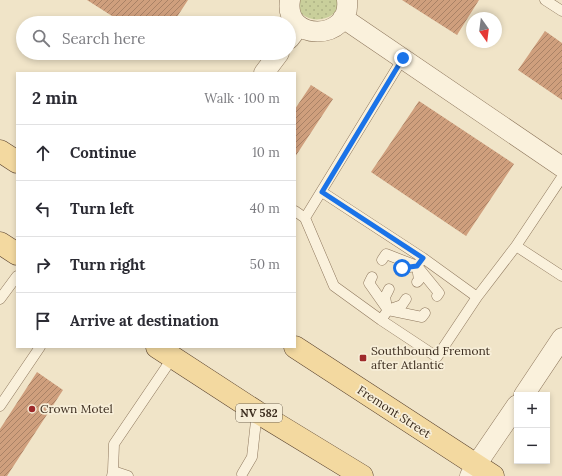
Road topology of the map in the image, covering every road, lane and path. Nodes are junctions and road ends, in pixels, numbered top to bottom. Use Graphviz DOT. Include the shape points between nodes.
graph roads {
  1 [pos="290,0"];
  2 [pos="545,0"];
  3 [pos="345,9"];
  4 [pos="562,11"];
  5 [pos="291,16"];
  6 [pos="296,32"];
  7 [pos="403,58"];
  8 [pos="274,60"];
  9 [pos="265,72"];
  10 [pos="0,151"];
  11 [pos="16,161"];
  12 [pos="562,167"];
  13 [pos="562,177"];
  14 [pos="322,192"];
  15 [pos="296,212"];
  16 [pos="305,218"];
  17 [pos="0,243"];
  18 [pos="516,246"];
  19 [pos="16,253"];
  20 [pos="382,260"];
  21 [pos="420,262"];
  22 [pos="400,271"];
  23 [pos="562,276"];
  24 [pos="16,277"];
  25 [pos="372,277"];
  26 [pos="417,282"];
  27 [pos="389,289"];
  28 [pos="437,296"];
  29 [pos="477,297"];
  30 [pos="0,299"];
  31 [pos="406,299"];
  32 [pos="388,310"];
  33 [pos="425,312"];
  34 [pos="381,320"];
  35 [pos="39,348"];
  36 [pos="296,348"];
  37 [pos="559,350"];
  38 [pos="165,352"];
  39 [pos="526,392"];
  40 [pos="0,406"];
  41 [pos="514,410"];
  42 [pos="257,412"];
  43 [pos="480,472"];
  44 [pos="112,473"];
  45 [pos="242,474"];
  46 [pos="128,476"];
  47 [pos="362,476"];
  1 -- 5 [label="street" via="288,8"];
  2 -- 4 [label="lane"];
  3 -- 6 [label="street" via="335,26 327,31"];
  3 -- 7 [label="street"];
  7 -- 12 [label="street"];
  7 -- 14 [label="lane"];
  8 -- 9 [label="street"];
  10 -- 11 [label="main road"];
  13 -- 18 [label="lane"];
  14 -- 16 [label="lane"];
  14 -- 21 [label="lane"];
  15 -- 16 [label="lane"];
  16 -- 34 [label="lane" via="334,286"];
  17 -- 19 [label="main road"];
  18 -- 23 [label="lane"];
  18 -- 29 [label="lane"];
  20 -- 21 [label="lane" via="386,254"];
  21 -- 22 [label="lane"];
  21 -- 26 [label="lane"];
  21 -- 28 [label="lane" via="439,293"];
  21 -- 29 [label="lane"];
  24 -- 30 [label="lane"];
  25 -- 32 [label="lane" via="369,283"];
  27 -- 32 [label="lane" via="385,297"];
  29 -- 34 [label="lane" via="437,357"];
  31 -- 32 [label="lane" via="402,306"];
  32 -- 33 [label="lane" via="422,317"];
  32 -- 34 [label="lane"];
  35 -- 40 [label="lane"];
  36 -- 43 [label="main road, Fremont Street"];
  37 -- 39 [label="street"];
  38 -- 42 [label="main road, NV 582"];
  38 -- 44 [label="lane" via="114,444"];
  41 -- 43 [label="street"];
  42 -- 45 [label="lane" via="252,457"];
  42 -- 47 [label="main road, NV 582"];
  44 -- 46 [label="lane"];
}
